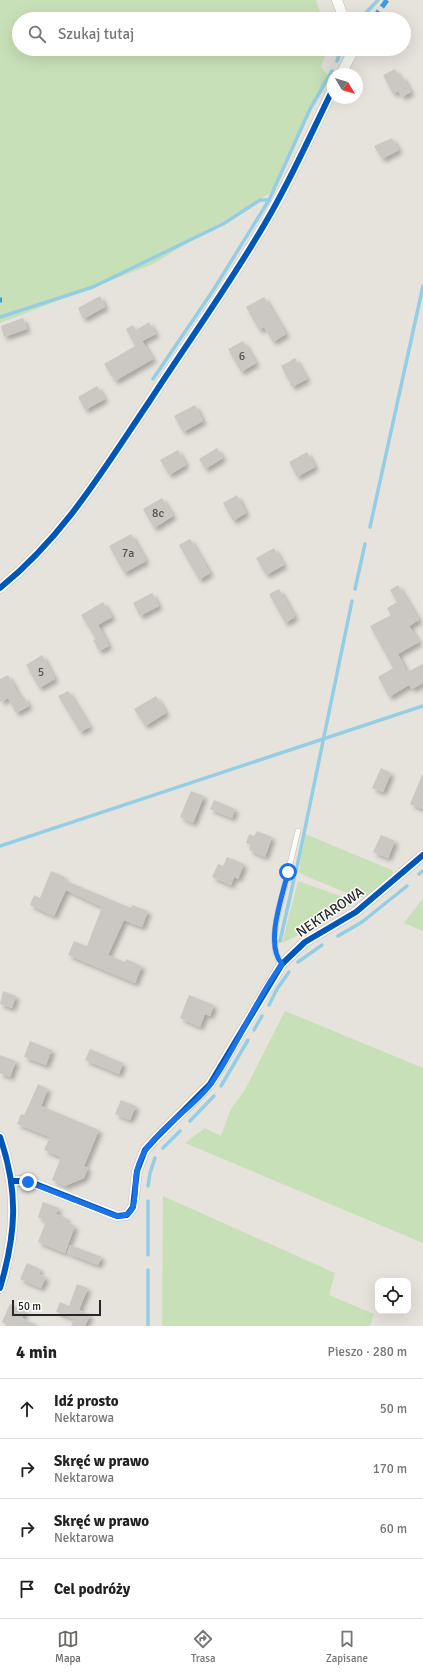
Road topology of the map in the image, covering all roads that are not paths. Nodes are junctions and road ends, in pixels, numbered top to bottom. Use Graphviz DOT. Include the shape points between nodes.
graph roads {
  1 [pos="338,0"];
  2 [pos="342,12"];
  3 [pos="350,56"];
  4 [pos="344,68"];
  5 [pos="327,102"];
  6 [pos="0,588"];
  7 [pos="298,831"];
  8 [pos="423,855"];
  9 [pos="282,964"];
  10 [pos="0,1137"];
  11 [pos="12,1181"];
  12 [pos="0,1288"];
  1 -- 2 [label="street"];
  3 -- 4 [label="street"];
  5 -- 6 [label="street" via="256,240 96,482 60,529 21,571"];
  7 -- 9 [label="lane, NEKTAROWA" via="274,938 276,954"];
  8 -- 9 [label="street, NEKTAROWA" via="356,912 305,942"];
  9 -- 11 [label="street, NEKTAROWA" via="210,1084 145,1150 137,1171 135,1203 131,1212 117,1216 33,1183"];
  10 -- 11 [label="street"];
  11 -- 12 [label="street" via="12,1242"];
}
